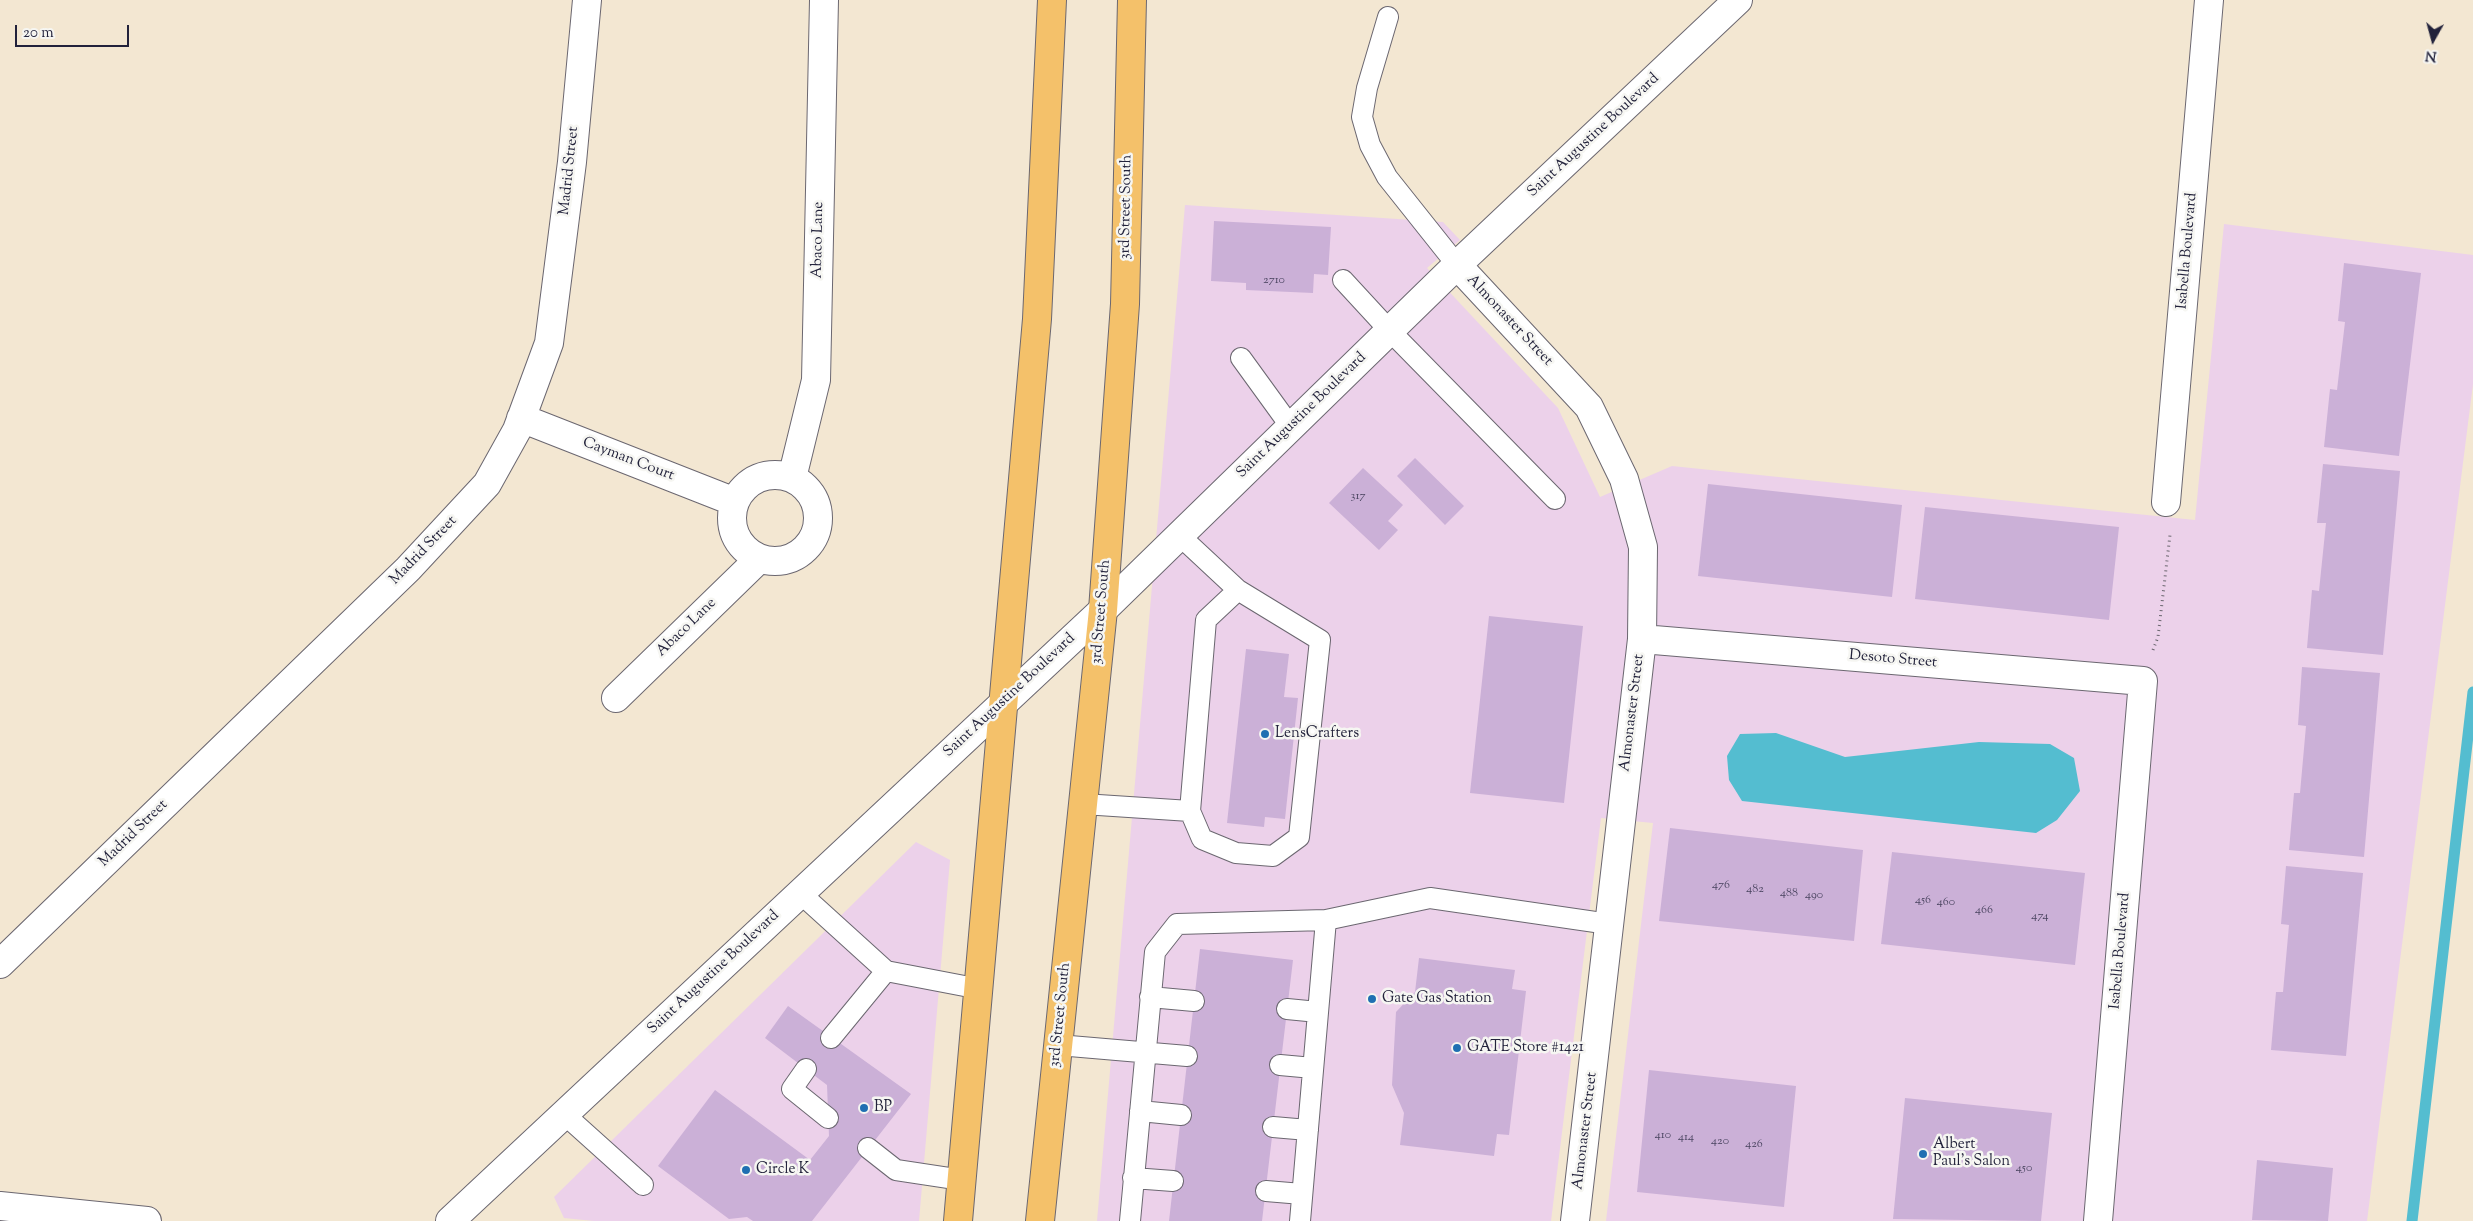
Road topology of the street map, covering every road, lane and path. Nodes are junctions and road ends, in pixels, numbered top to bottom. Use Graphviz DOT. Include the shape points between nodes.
graph roads {
  1 [pos="587,0"];
  2 [pos="824,0"];
  3 [pos="1052,0"];
  4 [pos="1132,0"];
  5 [pos="1738,0"];
  6 [pos="2209,0"];
  7 [pos="1388,17"];
  8 [pos="1457,265"];
  9 [pos="1343,280"];
  10 [pos="1390,331"];
  11 [pos="1241,358"];
  12 [pos="521,418"];
  13 [pos="1290,427"];
  14 [pos="792,478"];
  15 [pos="1555,499"];
  16 [pos="735,502"];
  17 [pos="2166,502"];
  18 [pos="1180,535"];
  19 [pos="759,559"];
  20 [pos="1238,590"];
  21 [pos="1103,610"];
  22 [pos="1642,639"];
  23 [pos="2143,681"];
  24 [pos="616,698"];
  25 [pos="1001,704"];
  26 [pos="1083,804"];
  27 [pos="1190,811"];
  28 [pos="800,893"];
  29 [pos="1326,920"];
  30 [pos="1609,924"];
  31 [pos="0,964"];
  32 [pos="886,971"];
  33 [pos="980,989"];
  34 [pos="1150,997"];
  35 [pos="1194,1001"];
  36 [pos="1287,1009"];
  37 [pos="1318,1012"];
  38 [pos="831,1038"];
  39 [pos="1058,1044"];
  40 [pos="1145,1053"];
  41 [pos="1188,1056"];
  42 [pos="1280,1065"];
  43 [pos="1313,1068"];
  44 [pos="806,1069"];
  45 [pos="1140,1111"];
  46 [pos="564,1114"];
  47 [pos="1181,1115"];
  48 [pos="828,1118"];
  49 [pos="1273,1127"];
  50 [pos="1308,1130"];
  51 [pos="868,1148"];
  52 [pos="1134,1178"];
  53 [pos="962,1180"];
  54 [pos="1173,1181"];
  55 [pos="643,1186"];
  56 [pos="1266,1191"];
  57 [pos="1302,1194"];
  58 [pos="0,1206"];
  59 [pos="56,1216"];
  60 [pos="147,1221"];
  61 [pos="450,1221"];
  62 [pos="958,1221"];
  63 [pos="1040,1221"];
  64 [pos="1130,1221"];
  65 [pos="1300,1221"];
  66 [pos="1575,1221"];
  67 [pos="2098,1221"];
  1 -- 12 [label="street, Madrid Street" via="572,162 549,343"];
  2 -- 14 [label="street, Abaco Lane" via="816,380"];
  3 -- 25 [label="main road" via="1037,319"];
  4 -- 21 [label="main road, 3rd Street South" via="1125,304"];
  5 -- 8 [label="street, Saint Augustine Boulevard"];
  6 -- 17 [label="street, Isabella Boulevard"];
  7 -- 8 [label="lane" via="1362,117 1370,145 1387,177"];
  8 -- 10 [label="street, Saint Augustine Boulevard"];
  8 -- 22 [label="street, Almonaster Street" via="1589,407 1624,479 1642,547"];
  9 -- 10 [label="lane"];
  10 -- 13 [label="street, Saint Augustine Boulevard"];
  10 -- 15 [label="lane"];
  11 -- 13 [label="lane"];
  12 -- 16 [label="street, Cayman Court"];
  12 -- 31 [label="street, Madrid Street" via="488,484 408,569"];
  13 -- 18 [label="street, Saint Augustine Boulevard"];
  14 -- 16 [label="street" via="775,475 759,478 744,487"];
  14 -- 19 [label="street" via="806,487 816,501 819,518 816,535 807,549 792,558 776,562"];
  16 -- 19 [label="street" via="732,518 735,535 744,549"];
  17 -- 23 [label="path" via="2171,530 2159,627"];
  18 -- 20 [label="lane"];
  18 -- 21 [label="street, Saint Augustine Boulevard"];
  19 -- 24 [label="street, Abaco Lane"];
  20 -- 27 [label="lane" via="1206,620"];
  20 -- 27 [label="lane" via="1320,640 1298,836 1273,856 1236,853 1202,839"];
  21 -- 25 [label="street, Saint Augustine Boulevard"];
  21 -- 26 [label="main road, 3rd Street South"];
  22 -- 23 [label="street, Desoto Street"];
  22 -- 30 [label="street, Almonaster Street"];
  23 -- 67 [label="street, Isabella Boulevard"];
  25 -- 28 [label="street, Saint Augustine Boulevard"];
  25 -- 33 [label="main road"];
  26 -- 27 [label="lane"];
  26 -- 39 [label="main road, 3rd Street South"];
  28 -- 32 [label="lane"];
  28 -- 46 [label="street, Saint Augustine Boulevard"];
  29 -- 30 [label="lane" via="1430,898"];
  29 -- 34 [label="lane" via="1177,924 1155,952"];
  29 -- 37 [label="lane"];
  30 -- 66 [label="street, Almonaster Street"];
  32 -- 33 [label="lane"];
  32 -- 38 [label="lane"];
  33 -- 53 [label="main road"];
  34 -- 35 [label="lane"];
  34 -- 40 [label="lane"];
  36 -- 37 [label="lane"];
  37 -- 43 [label="lane"];
  39 -- 40 [label="lane"];
  39 -- 63 [label="main road, 3rd Street South"];
  40 -- 41 [label="lane"];
  40 -- 45 [label="lane"];
  42 -- 43 [label="lane"];
  43 -- 50 [label="lane"];
  44 -- 48 [label="lane" via="792,1088"];
  45 -- 47 [label="lane"];
  45 -- 52 [label="lane"];
  46 -- 55 [label="lane"];
  46 -- 61 [label="street, Saint Augustine Boulevard"];
  49 -- 50 [label="lane"];
  50 -- 57 [label="lane"];
  51 -- 53 [label="lane" via="896,1170"];
  52 -- 54 [label="lane"];
  52 -- 64 [label="lane"];
  53 -- 62 [label="main road"];
  56 -- 57 [label="lane"];
  57 -- 65 [label="lane"];
  58 -- 59 [label="street"];
  59 -- 60 [label="street"];
}
